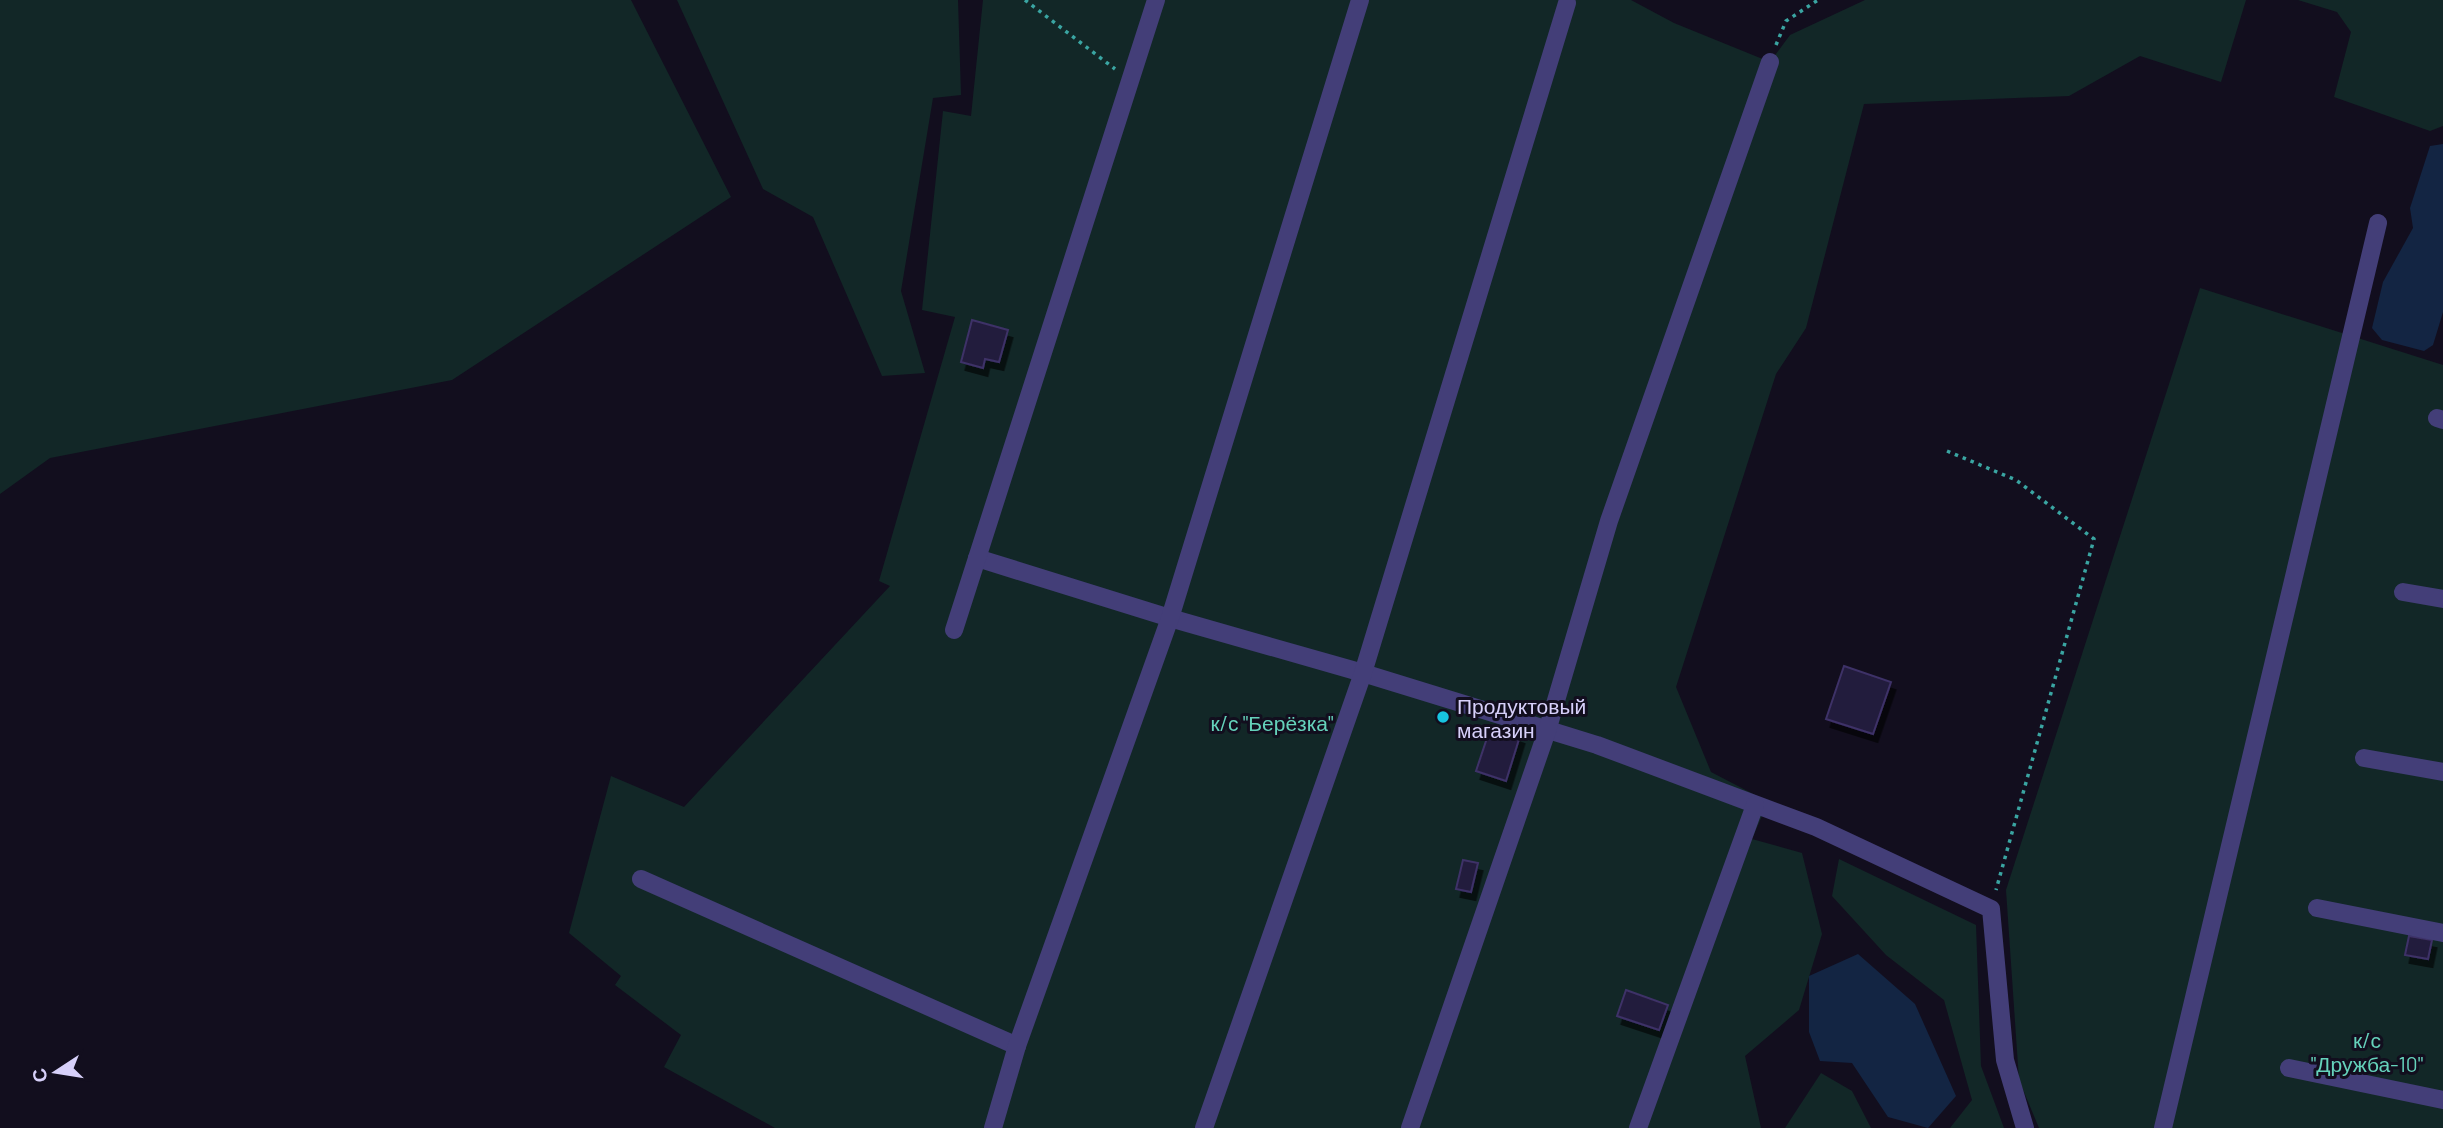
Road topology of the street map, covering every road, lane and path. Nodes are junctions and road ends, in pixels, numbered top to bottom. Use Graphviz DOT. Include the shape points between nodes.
graph roads {
  1 [pos="1025,0"];
  2 [pos="1156,0"];
  3 [pos="1360,0"];
  4 [pos="1818,0"];
  5 [pos="1567,3"];
  6 [pos="1770,62"];
  7 [pos="1129,80"];
  8 [pos="2378,223"];
  9 [pos="1947,451"];
  10 [pos="977,558"];
  11 [pos="2403,592"];
  12 [pos="2443,600"];
  13 [pos="1170,618"];
  14 [pos="954,630"];
  15 [pos="1363,673"];
  16 [pos="1547,732"];
  17 [pos="2364,758"];
  18 [pos="2443,772"];
  19 [pos="1760,807"];
  20 [pos="641,879"];
  21 [pos="2317,908"];
  22 [pos="1991,909"];
  23 [pos="2443,933"];
  24 [pos="1017,1046"];
  25 [pos="2289,1068"];
  26 [pos="2443,1100"];
  27 [pos="993,1128"];
  28 [pos="1204,1128"];
  29 [pos="1410,1128"];
  30 [pos="1638,1128"];
  31 [pos="2025,1128"];
  32 [pos="2163,1128"];
  1 -- 7 [label="path"];
  2 -- 7 [label="street"];
  3 -- 13 [label="street"];
  4 -- 6 [label="path" via="1786,21"];
  5 -- 15 [label="street"];
  6 -- 16 [label="street" via="1609,521"];
  7 -- 10 [label="street"];
  8 -- 32 [label="street"];
  9 -- 22 [label="path" via="2016,480 2094,539"];
  10 -- 13 [label="street"];
  10 -- 14 [label="street"];
  11 -- 12 [label="street"];
  13 -- 15 [label="street"];
  13 -- 24 [label="street"];
  15 -- 16 [label="street"];
  15 -- 28 [label="street"];
  16 -- 19 [label="street" via="1597,745"];
  16 -- 29 [label="street"];
  17 -- 18 [label="street"];
  19 -- 22 [label="street" via="1816,827"];
  19 -- 30 [label="street"];
  20 -- 24 [label="street"];
  21 -- 23 [label="street"];
  22 -- 31 [label="street" via="2005,1060"];
  24 -- 27 [label="street"];
  25 -- 26 [label="street"];
}
